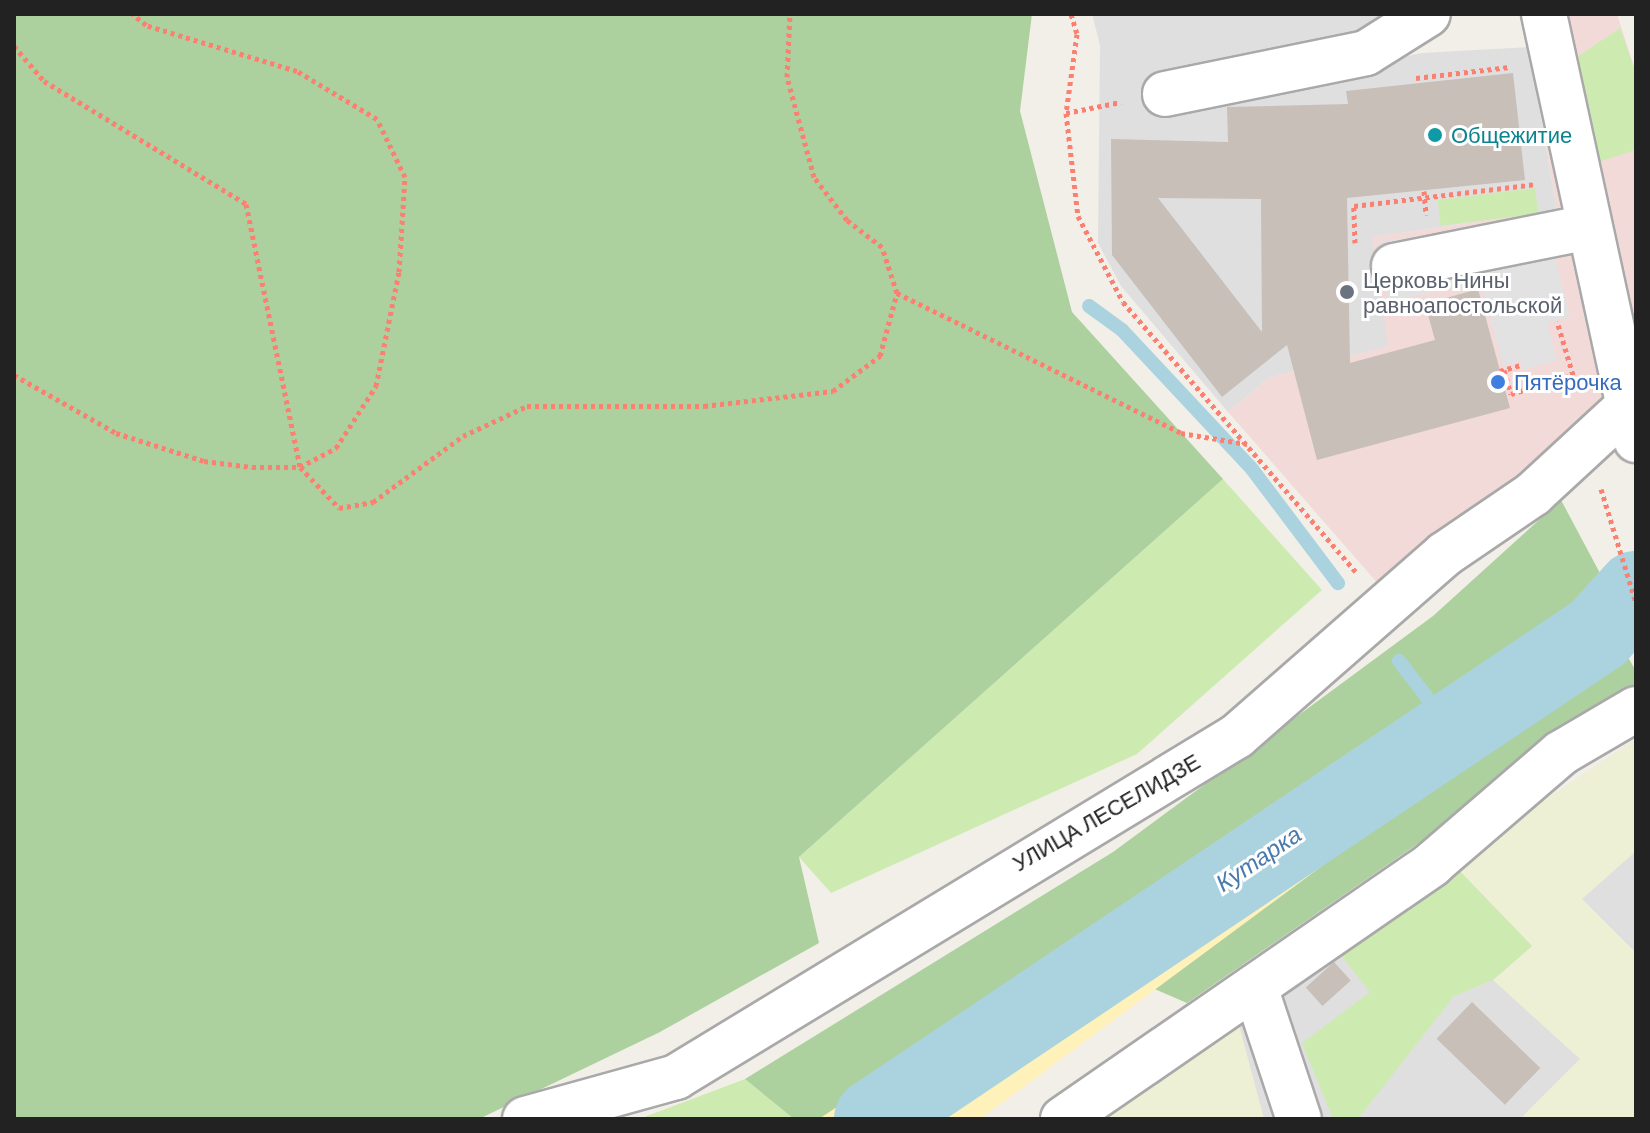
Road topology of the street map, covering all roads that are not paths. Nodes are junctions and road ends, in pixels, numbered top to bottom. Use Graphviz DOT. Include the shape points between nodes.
graph roads {
  1 [pos="1428,14"];
  2 [pos="1544,14"];
  3 [pos="1165,94"];
  4 [pos="1589,227"];
  5 [pos="1374,260"];
  6 [pos="1633,415"];
  7 [pos="1636,709"];
  8 [pos="1255,987"];
  9 [pos="525,1119"];
  10 [pos="1063,1119"];
  11 [pos="1299,1119"];
  1 -- 3 [label="street" via="1366,53"];
  2 -- 4 [label="street, УЛИЦА ЛЕСЕЛИДЗЕ"];
  4 -- 5 [label="street"];
  4 -- 6 [label="street, УЛИЦА ЛЕСЕЛИДЗЕ"];
  6 -- 9 [label="street, УЛИЦА ЛЕСЕЛИДЗЕ" via="1533,494 1445,554 1237,736 676,1077"];
  7 -- 8 [label="street" via="1561,753 1432,864"];
  8 -- 10 [label="street"];
  8 -- 11 [label="street"];
}
